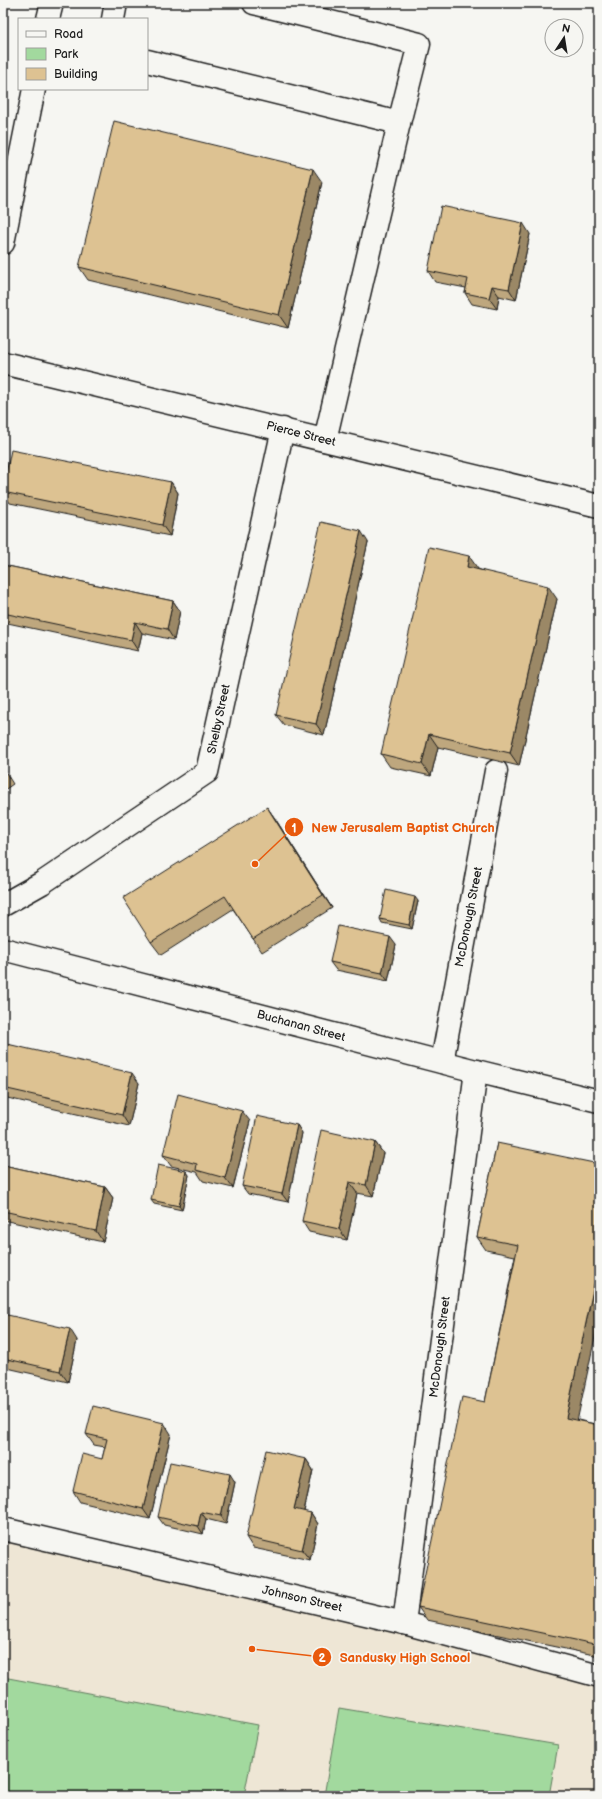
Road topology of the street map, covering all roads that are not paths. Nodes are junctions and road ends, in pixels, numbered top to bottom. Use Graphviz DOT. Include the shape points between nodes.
graph roads {
  1 [pos="52,3"];
  2 [pos="116,3"];
  3 [pos="254,3"];
  4 [pos="48,18"];
  5 [pos="113,18"];
  6 [pos="148,61"];
  7 [pos="34,90"];
  8 [pos="399,123"];
  9 [pos="3,243"];
  10 [pos="3,363"];
  11 [pos="283,429"];
  12 [pos="325,440"];
  13 [pos="599,506"];
  14 [pos="496,771"];
  15 [pos="3,905"];
  16 [pos="3,949"];
  17 [pos="442,1062"];
  18 [pos="476,1071"];
  19 [pos="599,1101"];
  20 [pos="3,1529"];
  21 [pos="404,1623"];
  22 [pos="599,1676"];
  1 -- 4 [label="street"];
  2 -- 5 [label="street"];
  3 -- 8 [label="street" via="419,44"];
  6 -- 8 [label="street"];
  7 -- 9 [label="street"];
  8 -- 12 [label="street"];
  10 -- 11 [label="street, Pierce Street"];
  11 -- 12 [label="street, Pierce Street"];
  11 -- 15 [label="street, Shelby Street" via="207,772 42,883"];
  12 -- 13 [label="street, Pierce Street"];
  14 -- 17 [label="street, McDonough Street"];
  16 -- 17 [label="street, Buchanan Street"];
  17 -- 18 [label="street, Buchanan Street"];
  18 -- 19 [label="street, Buchanan Street"];
  18 -- 21 [label="street, McDonough Street"];
  20 -- 21 [label="street, Johnson Street"];
  21 -- 22 [label="street, Johnson Street"];
}
